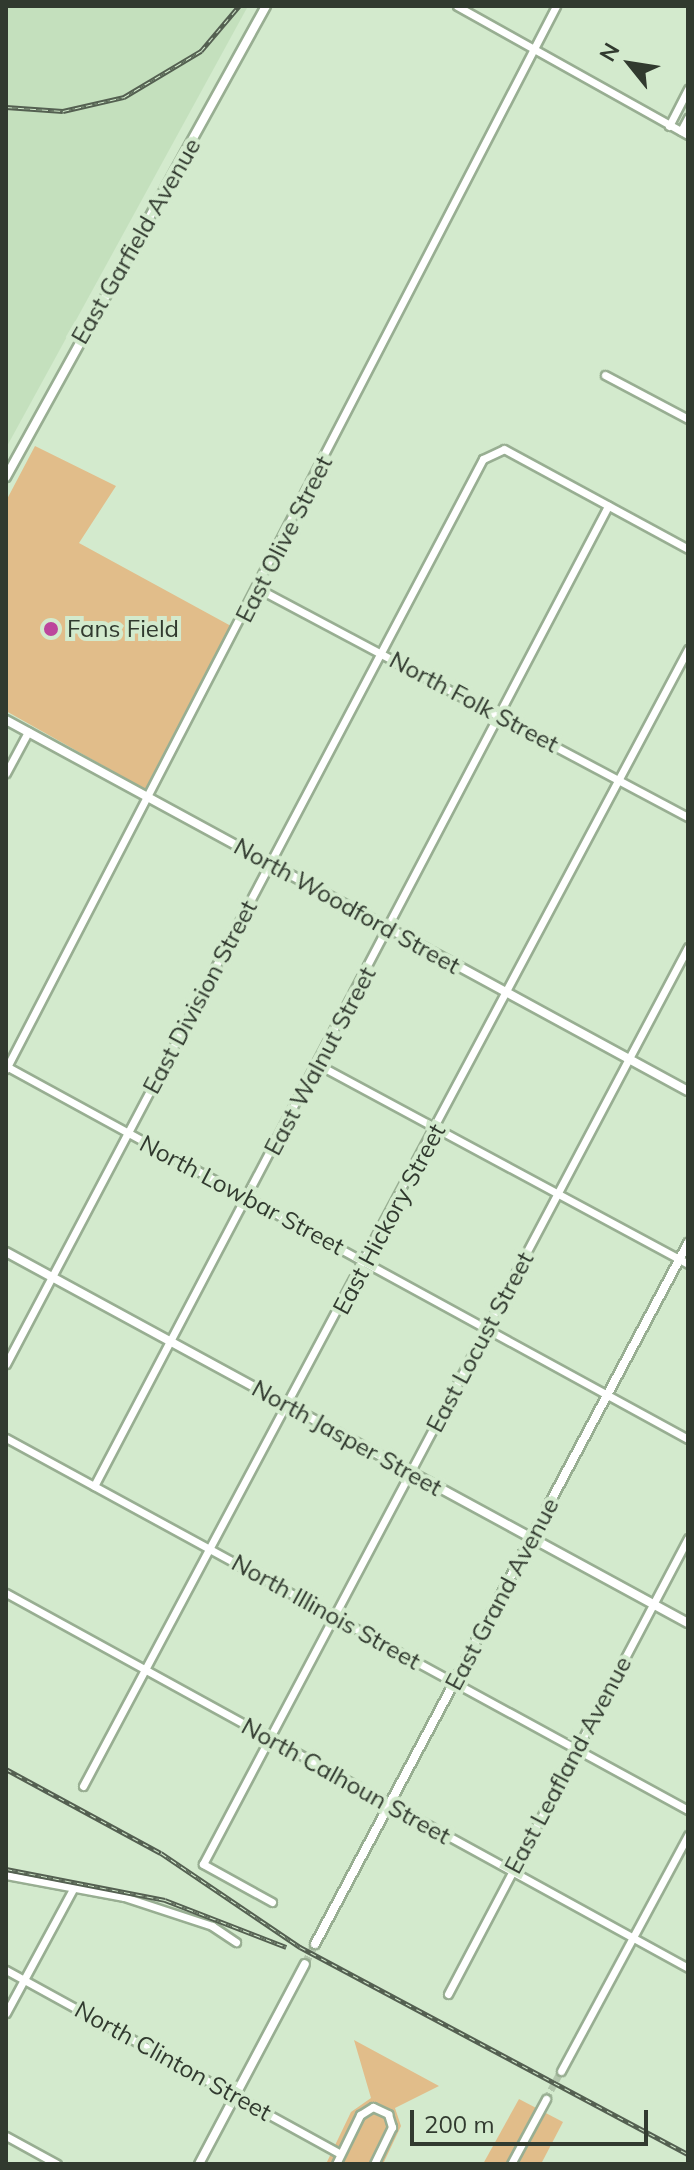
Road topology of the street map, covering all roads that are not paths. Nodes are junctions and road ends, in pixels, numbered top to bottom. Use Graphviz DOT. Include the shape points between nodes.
graph roads {
  1 [pos="266,6"];
  2 [pos="457,6"];
  3 [pos="556,6"];
  4 [pos="534,47"];
  5 [pos="688,89"];
  6 [pos="688,118"];
  7 [pos="669,126"];
  8 [pos="685,133"];
  9 [pos="605,375"];
  10 [pos="688,419"];
  11 [pos="6,477"];
  12 [pos="608,506"];
  13 [pos="688,549"];
  14 [pos="259,589"];
  15 [pos="688,649"];
  16 [pos="382,652"];
  17 [pos="502,714"];
  18 [pos="6,720"];
  19 [pos="28,732"];
  20 [pos="6,773"];
  21 [pos="620,782"];
  22 [pos="150,798"];
  23 [pos="688,817"];
  24 [pos="271,864"];
  25 [pos="390,929"];
  26 [pos="688,947"];
  27 [pos="686,957"];
  28 [pos="510,994"];
  29 [pos="629,1059"];
  30 [pos="317,1064"];
  31 [pos="6,1067"];
  32 [pos="688,1091"];
  33 [pos="437,1128"];
  34 [pos="128,1133"];
  35 [pos="559,1194"];
  36 [pos="247,1199"];
  37 [pos="688,1243"];
  38 [pos="6,1252"];
  39 [pos="367,1262"];
  40 [pos="684,1262"];
  41 [pos="52,1278"];
  42 [pos="488,1329"];
  43 [pos="171,1341"];
  44 [pos="6,1364"];
  45 [pos="607,1395"];
  46 [pos="289,1405"];
  47 [pos="6,1438"];
  48 [pos="688,1439"];
  49 [pos="410,1474"];
  50 [pos="94,1486"];
  51 [pos="530,1538"];
  52 [pos="688,1538"];
  53 [pos="213,1550"];
  54 [pos="6,1593"];
  55 [pos="653,1604"];
  56 [pos="335,1617"];
  57 [pos="688,1623"];
  58 [pos="147,1672"];
  59 [pos="455,1683"];
  60 [pos="272,1739"];
  61 [pos="577,1749"];
  62 [pos="83,1786"];
  63 [pos="389,1805"];
  64 [pos="688,1810"];
  65 [pos="688,1835"];
  66 [pos="511,1872"];
  67 [pos="6,1875"];
  68 [pos="74,1887"];
  69 [pos="272,1902"];
  70 [pos="633,1937"];
  71 [pos="236,1942"];
  72 [pos="315,1944"];
  73 [pos="305,1964"];
  74 [pos="688,1968"];
  75 [pos="6,1970"];
  76 [pos="24,1980"];
  77 [pos="448,1994"];
  78 [pos="6,2013"];
  79 [pos="561,2071"];
  80 [pos="235,2095"];
  81 [pos="546,2099"];
  82 [pos="6,2136"];
  83 [pos="339,2153"];
  84 [pos="57,2164"];
  85 [pos="199,2164"];
  86 [pos="336,2164"];
  87 [pos="374,2164"];
  88 [pos="511,2164"];
  1 -- 11 [label="street, East Garfield Avenue"];
  2 -- 4 [label="street"];
  3 -- 4 [label="street, East Olive Street"];
  4 -- 7 [label="street"];
  4 -- 14 [label="street, East Olive Street"];
  5 -- 7 [label="street"];
  6 -- 8 [label="street"];
  7 -- 8 [label="street"];
  9 -- 10 [label="street"];
  12 -- 13 [label="street"];
  12 -- 16 [label="street, East Division Street" via="504,449 483,459"];
  12 -- 17 [label="street, East Walnut Street"];
  14 -- 16 [label="street, North Folk Street"];
  14 -- 22 [label="street, East Olive Street"];
  15 -- 21 [label="street, East Hickory Street"];
  16 -- 17 [label="street, North Folk Street"];
  16 -- 24 [label="street, East Division Street"];
  17 -- 21 [label="street, North Folk Street"];
  17 -- 25 [label="street, East Walnut Street"];
  18 -- 19 [label="street, North Woodford Street"];
  19 -- 20 [label="street"];
  19 -- 22 [label="street, North Woodford Street"];
  21 -- 23 [label="street, North Folk Street"];
  21 -- 28 [label="street, East Hickory Street"];
  22 -- 24 [label="street, North Woodford Street"];
  22 -- 31 [label="street, East Olive Street"];
  24 -- 25 [label="street, North Woodford Street"];
  24 -- 34 [label="street, East Division Street"];
  25 -- 28 [label="street, North Woodford Street"];
  25 -- 30 [label="street, East Walnut Street"];
  26 -- 27 [label="street, East Locust Street"];
  27 -- 29 [label="street, East Locust Street"];
  28 -- 29 [label="street, North Woodford Street"];
  28 -- 33 [label="street, East Hickory Street"];
  29 -- 32 [label="street, North Woodford Street"];
  29 -- 35 [label="street, East Locust Street"];
  30 -- 33 [label="street"];
  30 -- 36 [label="street, East Walnut Street"];
  31 -- 34 [label="street, North Lowbar Street"];
  33 -- 35 [label="street"];
  33 -- 39 [label="street, East Hickory Street"];
  34 -- 36 [label="street, North Lowbar Street"];
  34 -- 41 [label="street, East Division Street"];
  35 -- 40 [label="street"];
  35 -- 42 [label="street, East Locust Street"];
  36 -- 39 [label="street, North Lowbar Street"];
  36 -- 43 [label="street, East Walnut Street"];
  37 -- 40 [label="street, East Grand Avenue"];
  38 -- 41 [label="street, North Jasper Street"];
  39 -- 42 [label="street, North Lowbar Street"];
  39 -- 46 [label="street, East Hickory Street"];
  40 -- 45 [label="street, East Grand Avenue"];
  41 -- 43 [label="street, North Jasper Street"];
  41 -- 44 [label="street, East Division Street"];
  42 -- 45 [label="street, North Lowbar Street"];
  42 -- 49 [label="street, East Locust Street"];
  43 -- 46 [label="street, North Jasper Street"];
  43 -- 50 [label="street, East Walnut Street"];
  45 -- 48 [label="street, North Lowbar Street"];
  45 -- 51 [label="street, East Grand Avenue"];
  46 -- 49 [label="street, North Jasper Street"];
  46 -- 53 [label="street, East Hickory Street"];
  47 -- 50 [label="street, North Illinois Street"];
  49 -- 51 [label="street, North Jasper Street"];
  49 -- 56 [label="street, East Locust Street"];
  50 -- 53 [label="street, North Illinois Street"];
  51 -- 55 [label="street, North Jasper Street"];
  51 -- 59 [label="street, East Grand Avenue"];
  52 -- 55 [label="street, East Leafland Avenue"];
  53 -- 56 [label="street, North Illinois Street"];
  53 -- 58 [label="street, East Hickory Street"];
  54 -- 58 [label="street, North Calhoun Street"];
  55 -- 57 [label="street, North Jasper Street"];
  55 -- 61 [label="street, East Leafland Avenue"];
  56 -- 59 [label="street, North Illinois Street"];
  56 -- 60 [label="street, East Locust Street"];
  58 -- 60 [label="street, North Calhoun Street"];
  58 -- 62 [label="street, East Hickory Street"];
  59 -- 61 [label="street, North Illinois Street"];
  59 -- 63 [label="street, East Grand Avenue"];
  60 -- 63 [label="street, North Calhoun Street"];
  60 -- 69 [label="street, East Locust Street" via="203,1864"];
  61 -- 64 [label="street, North Illinois Street"];
  61 -- 66 [label="street, East Leafland Avenue"];
  63 -- 66 [label="street, North Calhoun Street"];
  63 -- 72 [label="street, East Grand Avenue"];
  65 -- 70 [label="street"];
  66 -- 70 [label="street, North Calhoun Street"];
  66 -- 77 [label="street, East Leafland Avenue"];
  67 -- 68 [label="street"];
  68 -- 71 [label="street" via="184,1914"];
  68 -- 76 [label="street"];
  70 -- 74 [label="street, North Calhoun Street"];
  70 -- 79 [label="street"];
  73 -- 80 [label="street"];
  75 -- 76 [label="street, North Clinton Street"];
  76 -- 78 [label="street"];
  76 -- 80 [label="street, North Clinton Street"];
  80 -- 83 [label="street, North Clinton Street"];
  80 -- 85 [label="street"];
  81 -- 88 [label="street"];
  82 -- 84 [label="street"];
  83 -- 86 [label="street"];
  83 -- 87 [label="street" via="363,2111 378,2108 392,2127"];
}
